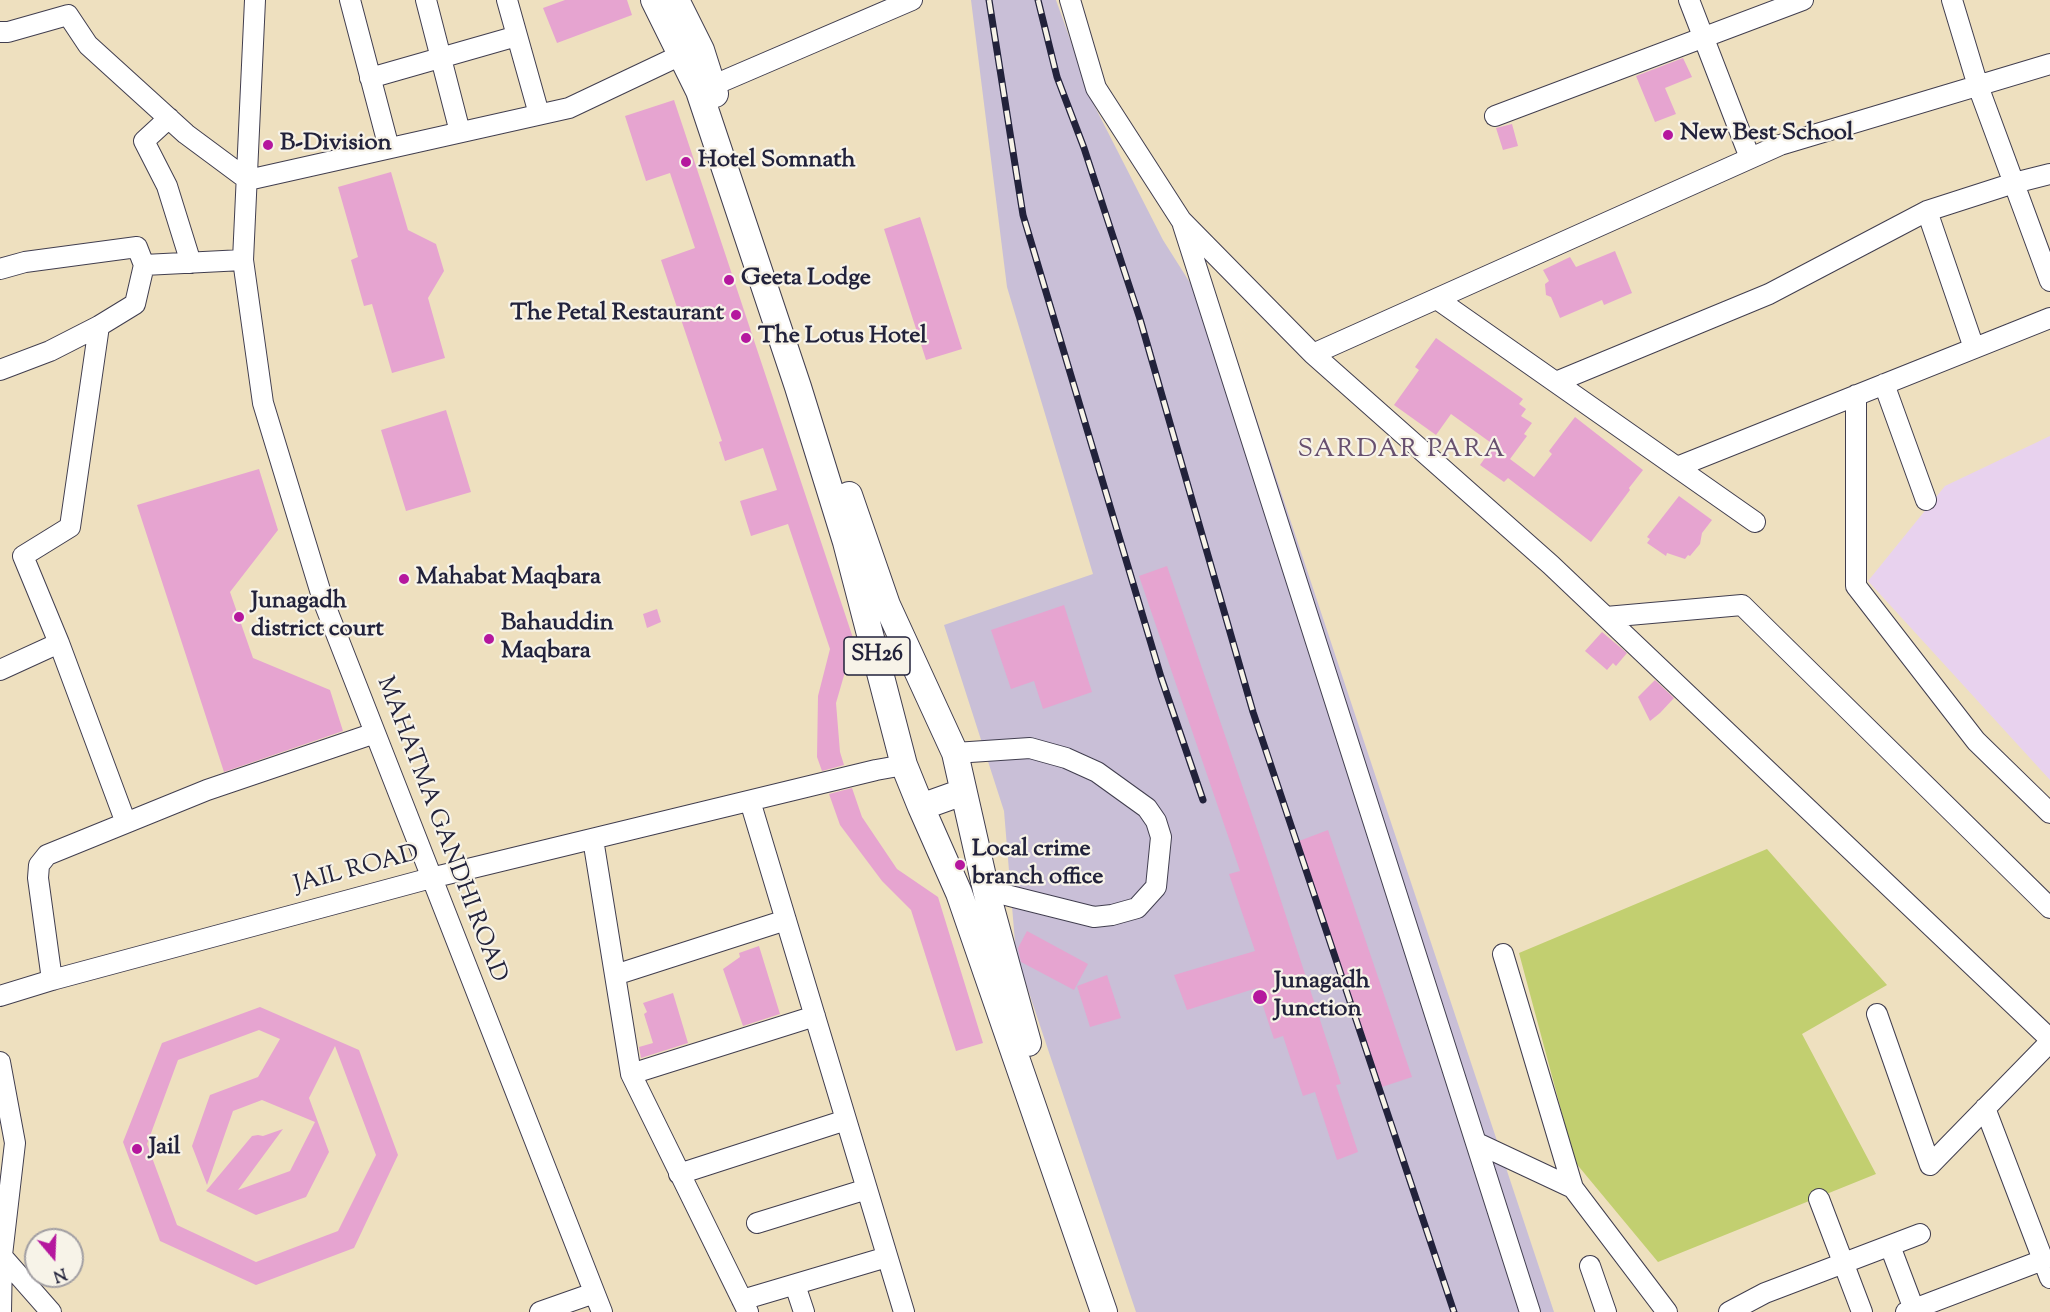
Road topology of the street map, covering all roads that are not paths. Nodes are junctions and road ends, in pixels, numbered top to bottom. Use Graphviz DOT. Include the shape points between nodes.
graph roads {
  1 [pos="255,0"];
  2 [pos="350,0"];
  3 [pos="426,0"];
  4 [pos="507,0"];
  5 [pos="654,0"];
  6 [pos="676,0"];
  7 [pos="912,0"];
  8 [pos="1070,0"];
  9 [pos="1689,0"];
  10 [pos="1803,0"];
  11 [pos="1952,0"];
  12 [pos="64,7"];
  13 [pos="0,32"];
  14 [pos="517,36"];
  15 [pos="1703,38"];
  16 [pos="681,55"];
  17 [pos="441,58"];
  18 [pos="2050,64"];
  19 [pos="370,78"];
  20 [pos="1978,86"];
  21 [pos="706,89"];
  22 [pos="539,114"];
  23 [pos="1495,116"];
  24 [pos="169,118"];
  25 [pos="460,132"];
  26 [pos="388,148"];
  27 [pos="1750,158"];
  28 [pos="2050,174"];
  29 [pos="248,180"];
  30 [pos="2014,183"];
  31 [pos="1927,212"];
  32 [pos="1181,220"];
  33 [pos="243,260"];
  34 [pos="191,263"];
  35 [pos="144,265"];
  36 [pos="0,269"];
  37 [pos="2050,280"];
  38 [pos="1437,298"];
  39 [pos="2050,318"];
  40 [pos="99,326"];
  41 [pos="1974,348"];
  42 [pos="1313,354"];
  43 [pos="0,370"];
  44 [pos="1556,382"];
  45 [pos="1884,384"];
  46 [pos="1856,395"];
  47 [pos="1677,467"];
  48 [pos="1926,500"];
  49 [pos="1755,522"];
  50 [pos="1606,617"];
  51 [pos="58,643"];
  52 [pos="0,670"];
  53 [pos="921,679"];
  54 [pos="886,690"];
  55 [pos="375,733"];
  56 [pos="955,753"];
  57 [pos="904,765"];
  58 [pos="963,792"];
  59 [pos="750,801"];
  60 [pos="921,807"];
  61 [pos="2050,813"];
  62 [pos="126,823"];
  63 [pos="593,839"];
  64 [pos="431,878"];
  65 [pos="986,890"];
  66 [pos="2050,908"];
  67 [pos="786,920"];
  68 [pos="1503,954"];
  69 [pos="615,975"];
  70 [pos="52,980"];
  71 [pos="0,996"];
  72 [pos="1877,1014"];
  73 [pos="815,1016"];
  74 [pos="2050,1041"];
  75 [pos="0,1062"];
  76 [pos="631,1074"];
  77 [pos="1985,1108"];
  78 [pos="846,1120"];
  79 [pos="1477,1143"];
  80 [pos="679,1174"];
  81 [pos="1573,1188"];
  82 [pos="867,1189"];
  83 [pos="1819,1200"];
  84 [pos="756,1223"];
  85 [pos="1920,1234"];
  86 [pos="1890,1246"];
  87 [pos="1,1255"];
  88 [pos="887,1257"];
  89 [pos="1844,1264"];
  90 [pos="1590,1266"];
  91 [pos="2047,1269"];
  92 [pos="795,1285"];
  93 [pos="594,1293"];
  94 [pos="745,1306"];
  95 [pos="1911,1311"];
  96 [pos="1,1312"];
  97 [pos="51,1312"];
  98 [pos="540,1312"];
  99 [pos="602,1312"];
  100 [pos="804,1312"];
  101 [pos="904,1312"];
  102 [pos="1104,1312"];
  103 [pos="1118,1312"];
  104 [pos="1530,1312"];
  105 [pos="1606,1312"];
  106 [pos="1667,1312"];
  107 [pos="1729,1312"];
  108 [pos="1862,1312"];
  1 -- 29 [label="street, MAHATMA GANDHI ROAD"];
  2 -- 19 [label="street"];
  3 -- 17 [label="street"];
  4 -- 14 [label="street"];
  5 -- 16 [label="main road, SH26"];
  6 -- 21 [label="main road, SH26" via="701,50"];
  7 -- 21 [label="street"];
  8 -- 32 [label="street" via="1096,88"];
  9 -- 15 [label="street"];
  10 -- 15 [label="street"];
  11 -- 20 [label="street"];
  12 -- 13 [label="street"];
  12 -- 24 [label="street" via="88,45"];
  14 -- 17 [label="street"];
  14 -- 22 [label="street"];
  15 -- 23 [label="street"];
  15 -- 27 [label="street"];
  16 -- 21 [label="main road, SH26"];
  16 -- 22 [label="street" via="569,108"];
  17 -- 19 [label="street"];
  17 -- 25 [label="street"];
  18 -- 20 [label="street"];
  19 -- 26 [label="street"];
  20 -- 27 [label="street" via="1780,145"];
  20 -- 30 [label="street"];
  21 -- 53 [label="main road, SH26" via="887,605"];
  21 -- 54 [label="main road, SH26" via="846,542"];
  22 -- 25 [label="street"];
  24 -- 29 [label="street"];
  24 -- 34 [label="street" via="144,141 167,186"];
  25 -- 26 [label="street"];
  26 -- 29 [label="street"];
  27 -- 38 [label="street"];
  28 -- 30 [label="street"];
  29 -- 33 [label="street, MAHATMA GANDHI ROAD"];
  30 -- 31 [label="street"];
  30 -- 37 [label="street"];
  31 -- 41 [label="street"];
  31 -- 44 [label="street" via="1769,294"];
  32 -- 42 [label="street"];
  32 -- 79 [label="street"];
  33 -- 34 [label="street"];
  33 -- 55 [label="street, MAHATMA GANDHI ROAD" via="263,403 323,600"];
  34 -- 35 [label="street"];
  35 -- 36 [label="street" via="137,247"];
  35 -- 40 [label="street" via="135,304"];
  38 -- 42 [label="street"];
  38 -- 44 [label="street"];
  39 -- 41 [label="street"];
  40 -- 43 [label="street"];
  40 -- 51 [label="street" via="70,527 23,556"];
  41 -- 45 [label="street"];
  42 -- 50 [label="street"];
  44 -- 47 [label="street"];
  45 -- 46 [label="street"];
  45 -- 48 [label="street"];
  46 -- 47 [label="street"];
  46 -- 61 [label="street" via="1856,586 1976,741"];
  47 -- 49 [label="street"];
  50 -- 66 [label="street" via="1742,605"];
  50 -- 74 [label="street"];
  51 -- 52 [label="street"];
  51 -- 62 [label="street"];
  53 -- 54 [label="main road"];
  53 -- 56 [label="main road, SH26"];
  54 -- 57 [label="main road, SH26"];
  55 -- 62 [label="street" via="207,790"];
  55 -- 64 [label="street, MAHATMA GANDHI ROAD"];
  56 -- 58 [label="main road, SH26"];
  56 -- 65 [label="street" via="1030,748 1066,758 1097,772 1147,808 1161,837 1155,886 1137,908 1094,918"];
  57 -- 59 [label="street, JAIL ROAD"];
  57 -- 60 [label="main road, SH26"];
  58 -- 60 [label="main road"];
  58 -- 65 [label="main road, SH26"];
  59 -- 63 [label="street, JAIL ROAD"];
  59 -- 67 [label="street"];
  60 -- 102 [label="main road, SH26" via="959,893"];
  62 -- 70 [label="street" via="47,855 39,865"];
  63 -- 64 [label="street, JAIL ROAD"];
  63 -- 69 [label="street"];
  64 -- 70 [label="street, JAIL ROAD"];
  64 -- 93 [label="street, MAHATMA GANDHI ROAD"];
  65 -- 103 [label="main road, SH26" via="1039,1086"];
  67 -- 69 [label="street"];
  67 -- 73 [label="street"];
  68 -- 81 [label="street"];
  69 -- 76 [label="street"];
  70 -- 71 [label="street, JAIL ROAD"];
  72 -- 77 [label="street" via="1929,1165"];
  73 -- 76 [label="street"];
  73 -- 78 [label="street"];
  74 -- 77 [label="street"];
  75 -- 87 [label="street" via="15,1143"];
  76 -- 80 [label="street"];
  77 -- 91 [label="street"];
  78 -- 80 [label="street"];
  78 -- 82 [label="street"];
  79 -- 81 [label="street"];
  79 -- 104 [label="street"];
  80 -- 94 [label="street"];
  81 -- 106 [label="street"];
  82 -- 84 [label="street"];
  82 -- 88 [label="street"];
  83 -- 89 [label="street"];
  85 -- 86 [label="street"];
  86 -- 89 [label="street"];
  86 -- 95 [label="street"];
  87 -- 96 [label="street"];
  87 -- 97 [label="street"];
  88 -- 92 [label="street"];
  88 -- 101 [label="street"];
  89 -- 107 [label="street" via="1765,1293"];
  89 -- 108 [label="street"];
  90 -- 105 [label="street"];
  91 -- 95 [label="street"];
  92 -- 94 [label="street"];
  92 -- 100 [label="street"];
  93 -- 98 [label="street"];
  93 -- 99 [label="street, MAHATMA GANDHI ROAD"];
}
